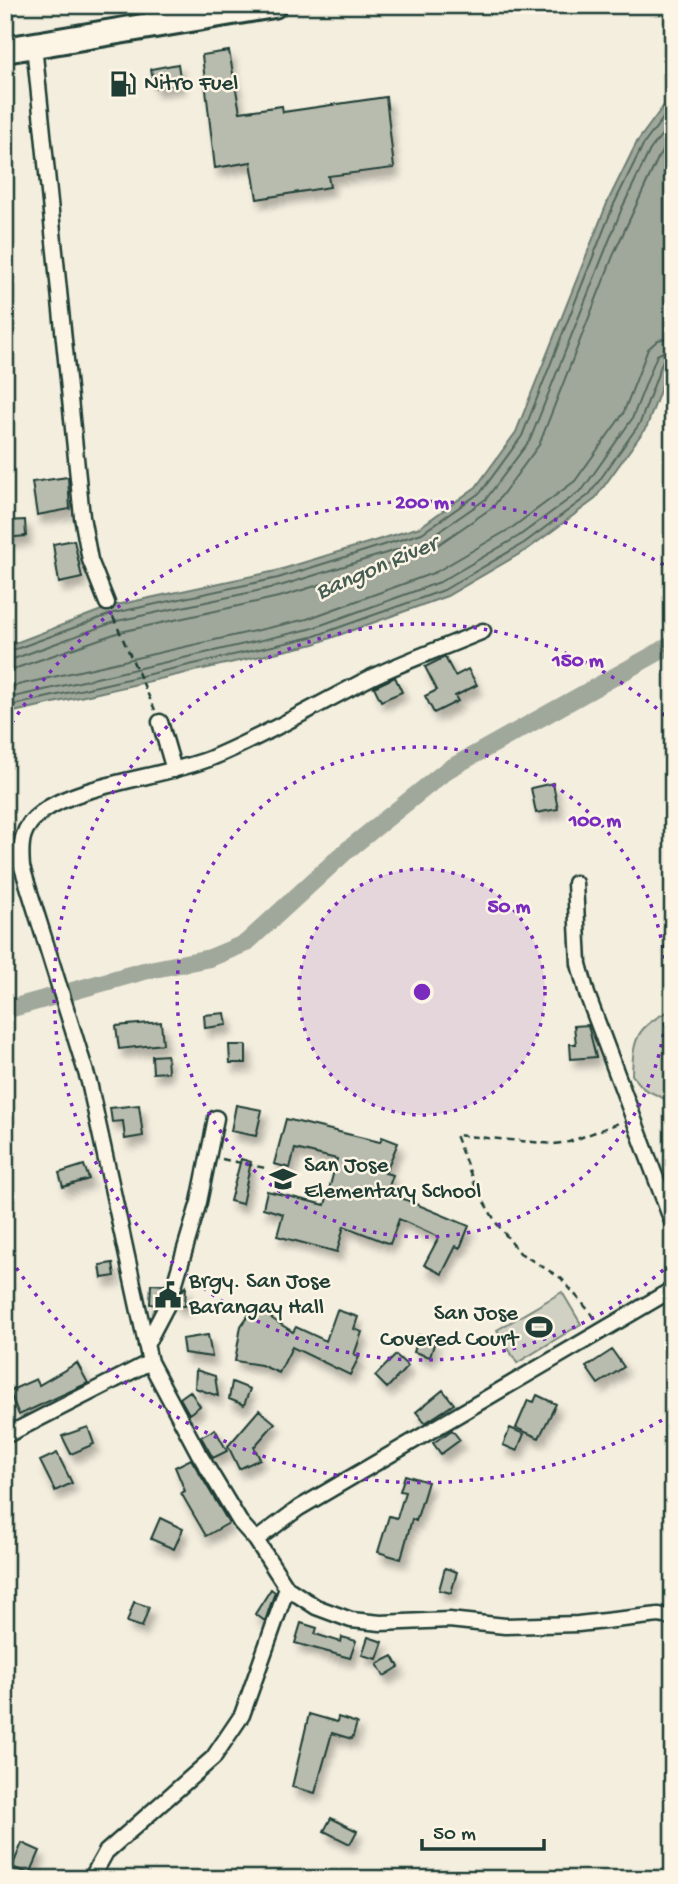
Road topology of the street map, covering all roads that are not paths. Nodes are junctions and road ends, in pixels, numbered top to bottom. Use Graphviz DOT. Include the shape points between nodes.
graph roads {
  1 [pos="274,5"];
  2 [pos="34,45"];
  3 [pos="5,50"];
  4 [pos="107,603"];
  5 [pos="483,631"];
  6 [pos="160,722"];
  7 [pos="174,770"];
  8 [pos="575,883"];
  9 [pos="216,1118"];
  10 [pos="673,1224"];
  11 [pos="174,1286"];
  12 [pos="673,1289"];
  13 [pos="167,1305"];
  14 [pos="146,1345"];
  15 [pos="150,1362"];
  16 [pos="5,1436"];
  17 [pos="256,1539"];
  18 [pos="287,1588"];
  19 [pos="673,1618"];
  20 [pos="91,1879"];
  1 -- 2 [label="highway"];
  2 -- 3 [label="highway"];
  2 -- 4 [label="street" via="82,517 90,560"];
  5 -- 7 [label="street" via="372,677 207,760"];
  6 -- 7 [label="street"];
  7 -- 14 [label="street" via="45,809 21,838 22,867 89,1082"];
  8 -- 10 [label="street" via="579,964 587,994"];
  9 -- 11 [label="street" via="200,1202"];
  12 -- 17 [label="street" via="299,1508"];
  13 -- 14 [label="street"];
  14 -- 15 [label="street"];
  15 -- 16 [label="street"];
  15 -- 17 [label="street" via="226,1502"];
  17 -- 18 [label="street"];
  18 -- 19 [label="street" via="316,1607 351,1620 381,1623 449,1620 517,1626 659,1615"];
  18 -- 20 [label="street" via="242,1716 213,1758 106,1852"];
}
